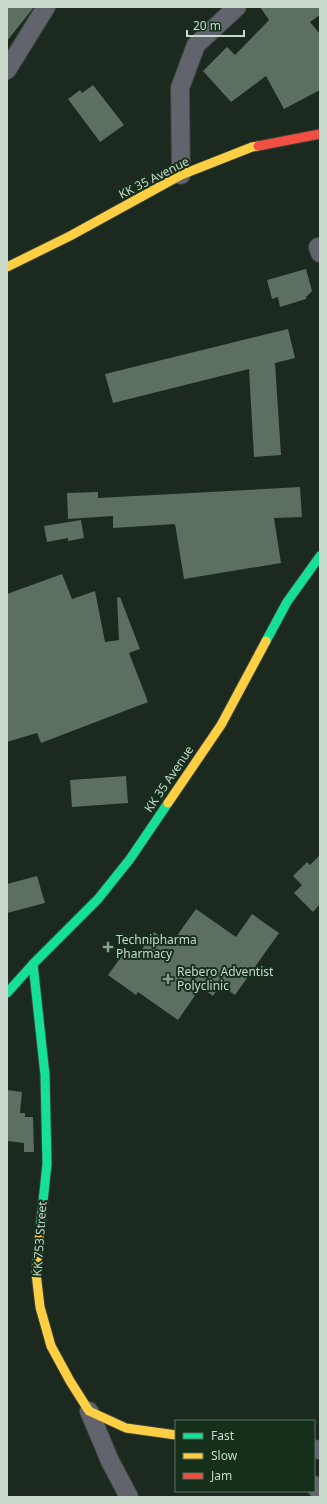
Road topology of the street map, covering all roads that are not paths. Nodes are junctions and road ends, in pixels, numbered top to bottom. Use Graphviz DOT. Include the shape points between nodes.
graph roads {
  1 [pos="46,7"];
  2 [pos="237,7"];
  3 [pos="7,70"];
  4 [pos="320,134"];
  5 [pos="181,175"];
  6 [pos="7,267"];
  7 [pos="320,556"];
  8 [pos="33,964"];
  9 [pos="7,993"];
  10 [pos="89,1411"];
  11 [pos="175,1435"];
  12 [pos="130,1497"];
  1 -- 3 [label="street"];
  2 -- 5 [label="street" via="196,45 180,88"];
  4 -- 5 [label="main road, KK 35 Avenue" via="252,147"];
  5 -- 6 [label="main road, KK 35 Avenue" via="70,236"];
  7 -- 8 [label="main road, KK 35 Avenue" via="287,602 221,725 130,859 98,899"];
  8 -- 9 [label="main road, KK 35 Avenue"];
  8 -- 10 [label="main road, KK 753 Street" via="45,1083 47,1164 36,1273 40,1307 51,1346"];
  10 -- 11 [label="main road" via="126,1428"];
  10 -- 12 [label="street" via="110,1460"];
}
